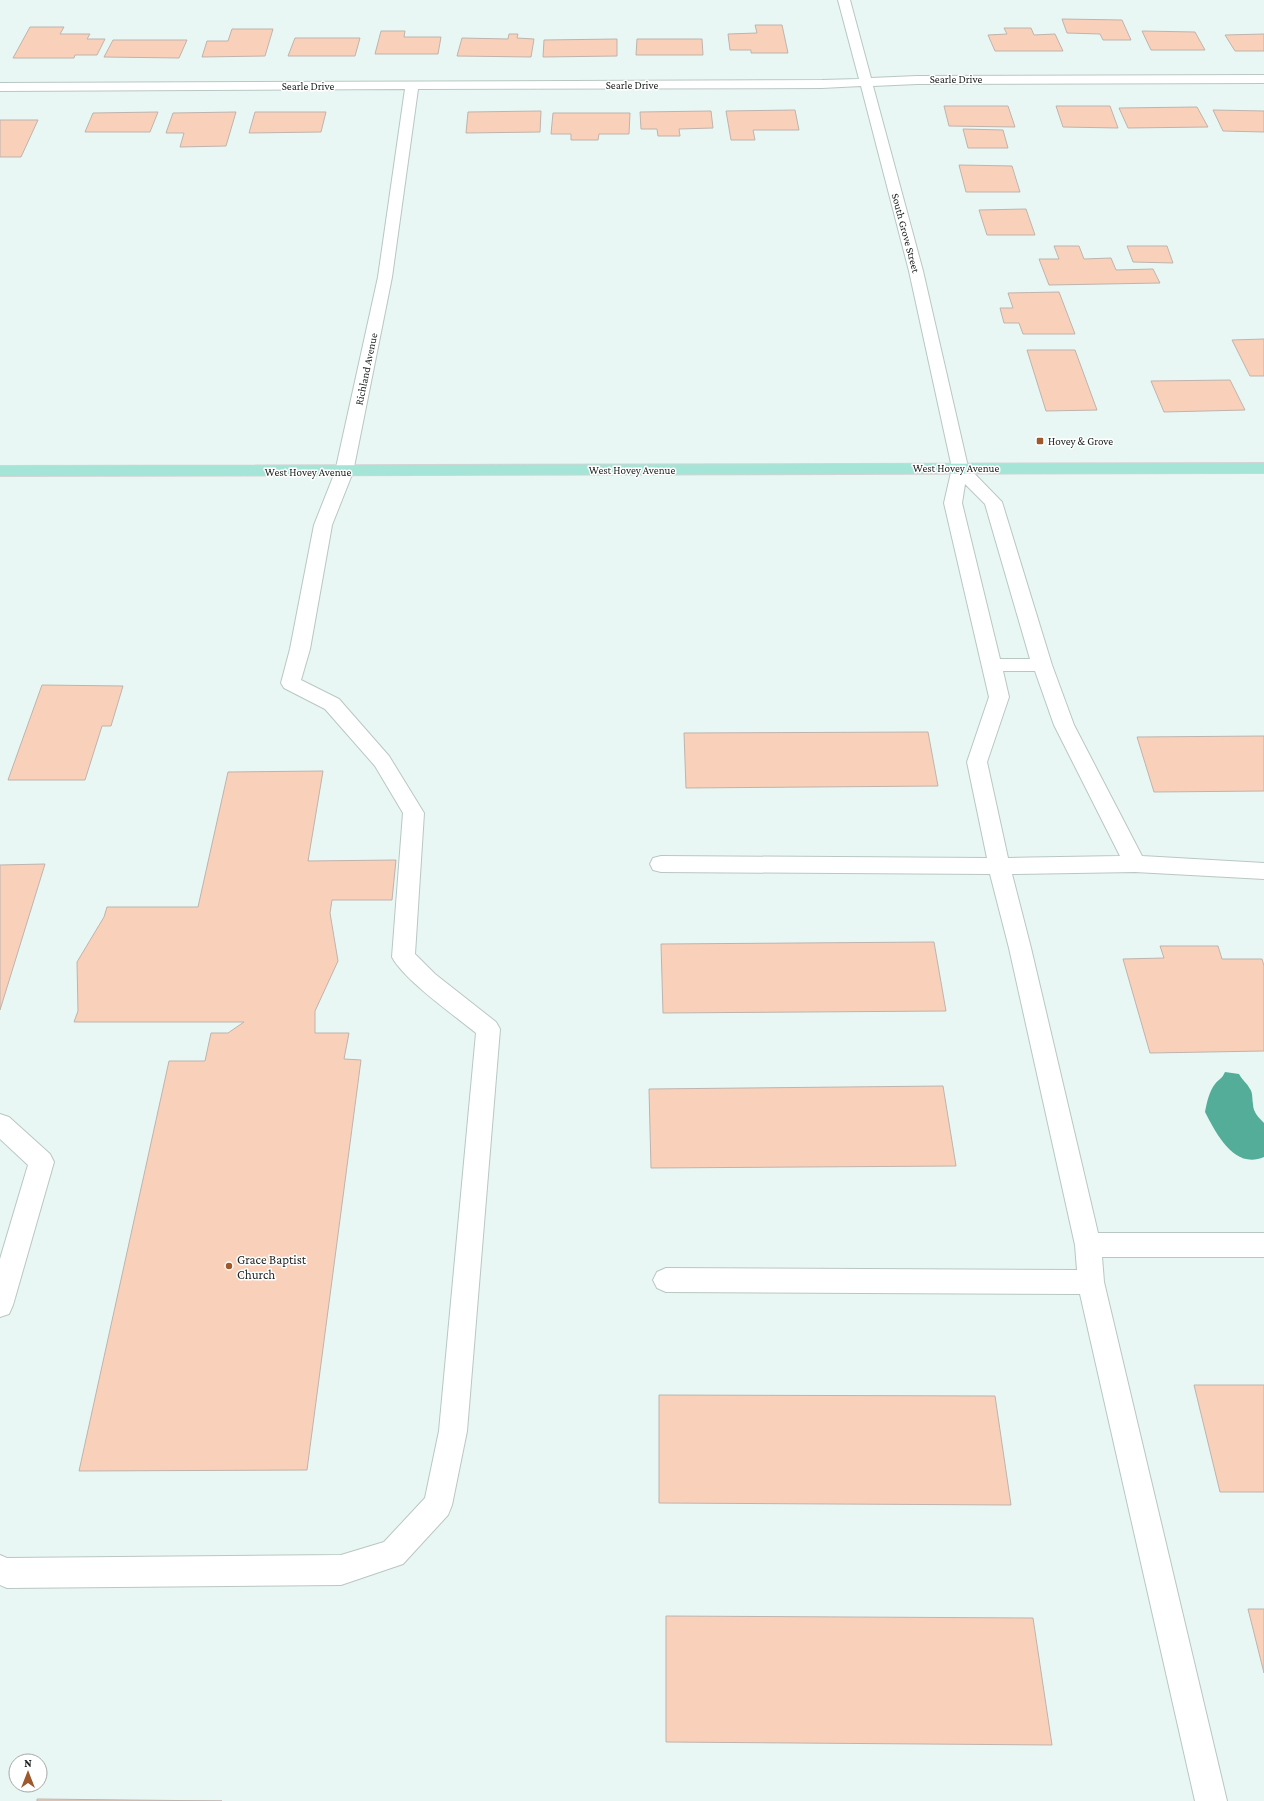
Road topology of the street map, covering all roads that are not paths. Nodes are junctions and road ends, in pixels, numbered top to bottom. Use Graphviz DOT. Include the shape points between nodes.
graph roads {
  1 [pos="844,0"];
  2 [pos="1264,79"];
  3 [pos="866,82"];
  4 [pos="412,85"];
  5 [pos="0,87"];
  6 [pos="960,468"];
  7 [pos="1264,468"];
  8 [pos="0,471"];
  9 [pos="344,472"];
  10 [pos="991,665"];
  11 [pos="1042,665"];
  12 [pos="661,864"];
  13 [pos="1135,864"];
  14 [pos="999,866"];
  15 [pos="1264,871"];
  16 [pos="0,1124"];
  17 [pos="1264,1244"];
  18 [pos="1088,1245"];
  19 [pos="666,1280"];
  20 [pos="1091,1282"];
  21 [pos="0,1305"];
  22 [pos="0,1570"];
  23 [pos="1211,1801"];
  1 -- 3 [label="street, South Grove Street"];
  2 -- 3 [label="street, Searle Drive"];
  3 -- 4 [label="street, Searle Drive"];
  3 -- 6 [label="street, South Grove Street" via="916,271"];
  4 -- 5 [label="street, Searle Drive"];
  4 -- 9 [label="street, Richland Avenue" via="385,277"];
  6 -- 7 [label="main road, West Hovey Avenue"];
  6 -- 9 [label="main road, West Hovey Avenue"];
  6 -- 10 [label="street" via="952,503"];
  6 -- 11 [label="street" via="993,502"];
  8 -- 9 [label="main road, West Hovey Avenue"];
  9 -- 22 [label="street, Richland Avenue" via="323,524 300,649 291,683 332,704 382,761 414,813 403,957 427,980 488,1029 453,1431 438,1504 393,1554 341,1570 7,1573"];
  10 -- 11 [label="street"];
  10 -- 14 [label="street" via="999,697 977,762"];
  11 -- 13 [label="street" via="1064,725"];
  12 -- 14 [label="street"];
  13 -- 14 [label="street"];
  13 -- 15 [label="street"];
  14 -- 18 [label="street"];
  16 -- 21 [label="street" via="41,1162"];
  17 -- 18 [label="street"];
  18 -- 20 [label="street"];
  19 -- 20 [label="street"];
  20 -- 23 [label="street"];
}
